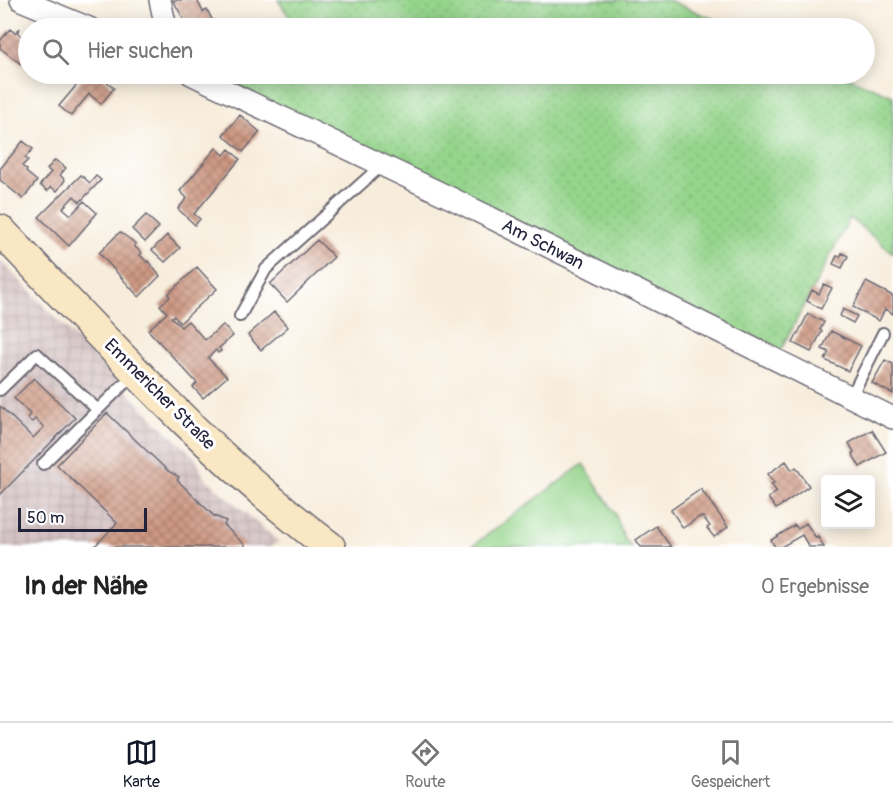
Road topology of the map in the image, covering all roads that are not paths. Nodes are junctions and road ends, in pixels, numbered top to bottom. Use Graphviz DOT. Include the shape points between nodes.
graph roads {
  1 [pos="21,0"];
  2 [pos="160,0"];
  3 [pos="65,18"];
  4 [pos="164,18"];
  5 [pos="212,84"];
  6 [pos="383,165"];
  7 [pos="0,230"];
  8 [pos="240,316"];
  9 [pos="883,333"];
  10 [pos="136,372"];
  11 [pos="0,390"];
  12 [pos="851,397"];
  13 [pos="98,410"];
  14 [pos="893,418"];
  15 [pos="43,464"];
  16 [pos="330,547"];
  1 -- 3 [label="street"];
  2 -- 4 [label="street"];
  5 -- 6 [label="street, Am Schwan"];
  6 -- 8 [label="lane" via="266,269"];
  6 -- 12 [label="street, Am Schwan"];
  7 -- 10 [label="main road, Emmericher Straße"];
  9 -- 12 [label="lane"];
  10 -- 13 [label="lane"];
  10 -- 16 [label="main road, Emmericher Straße" via="244,475"];
  11 -- 13 [label="lane" via="37,354"];
  12 -- 14 [label="street, Am Schwan"];
  13 -- 15 [label="lane"];
}
